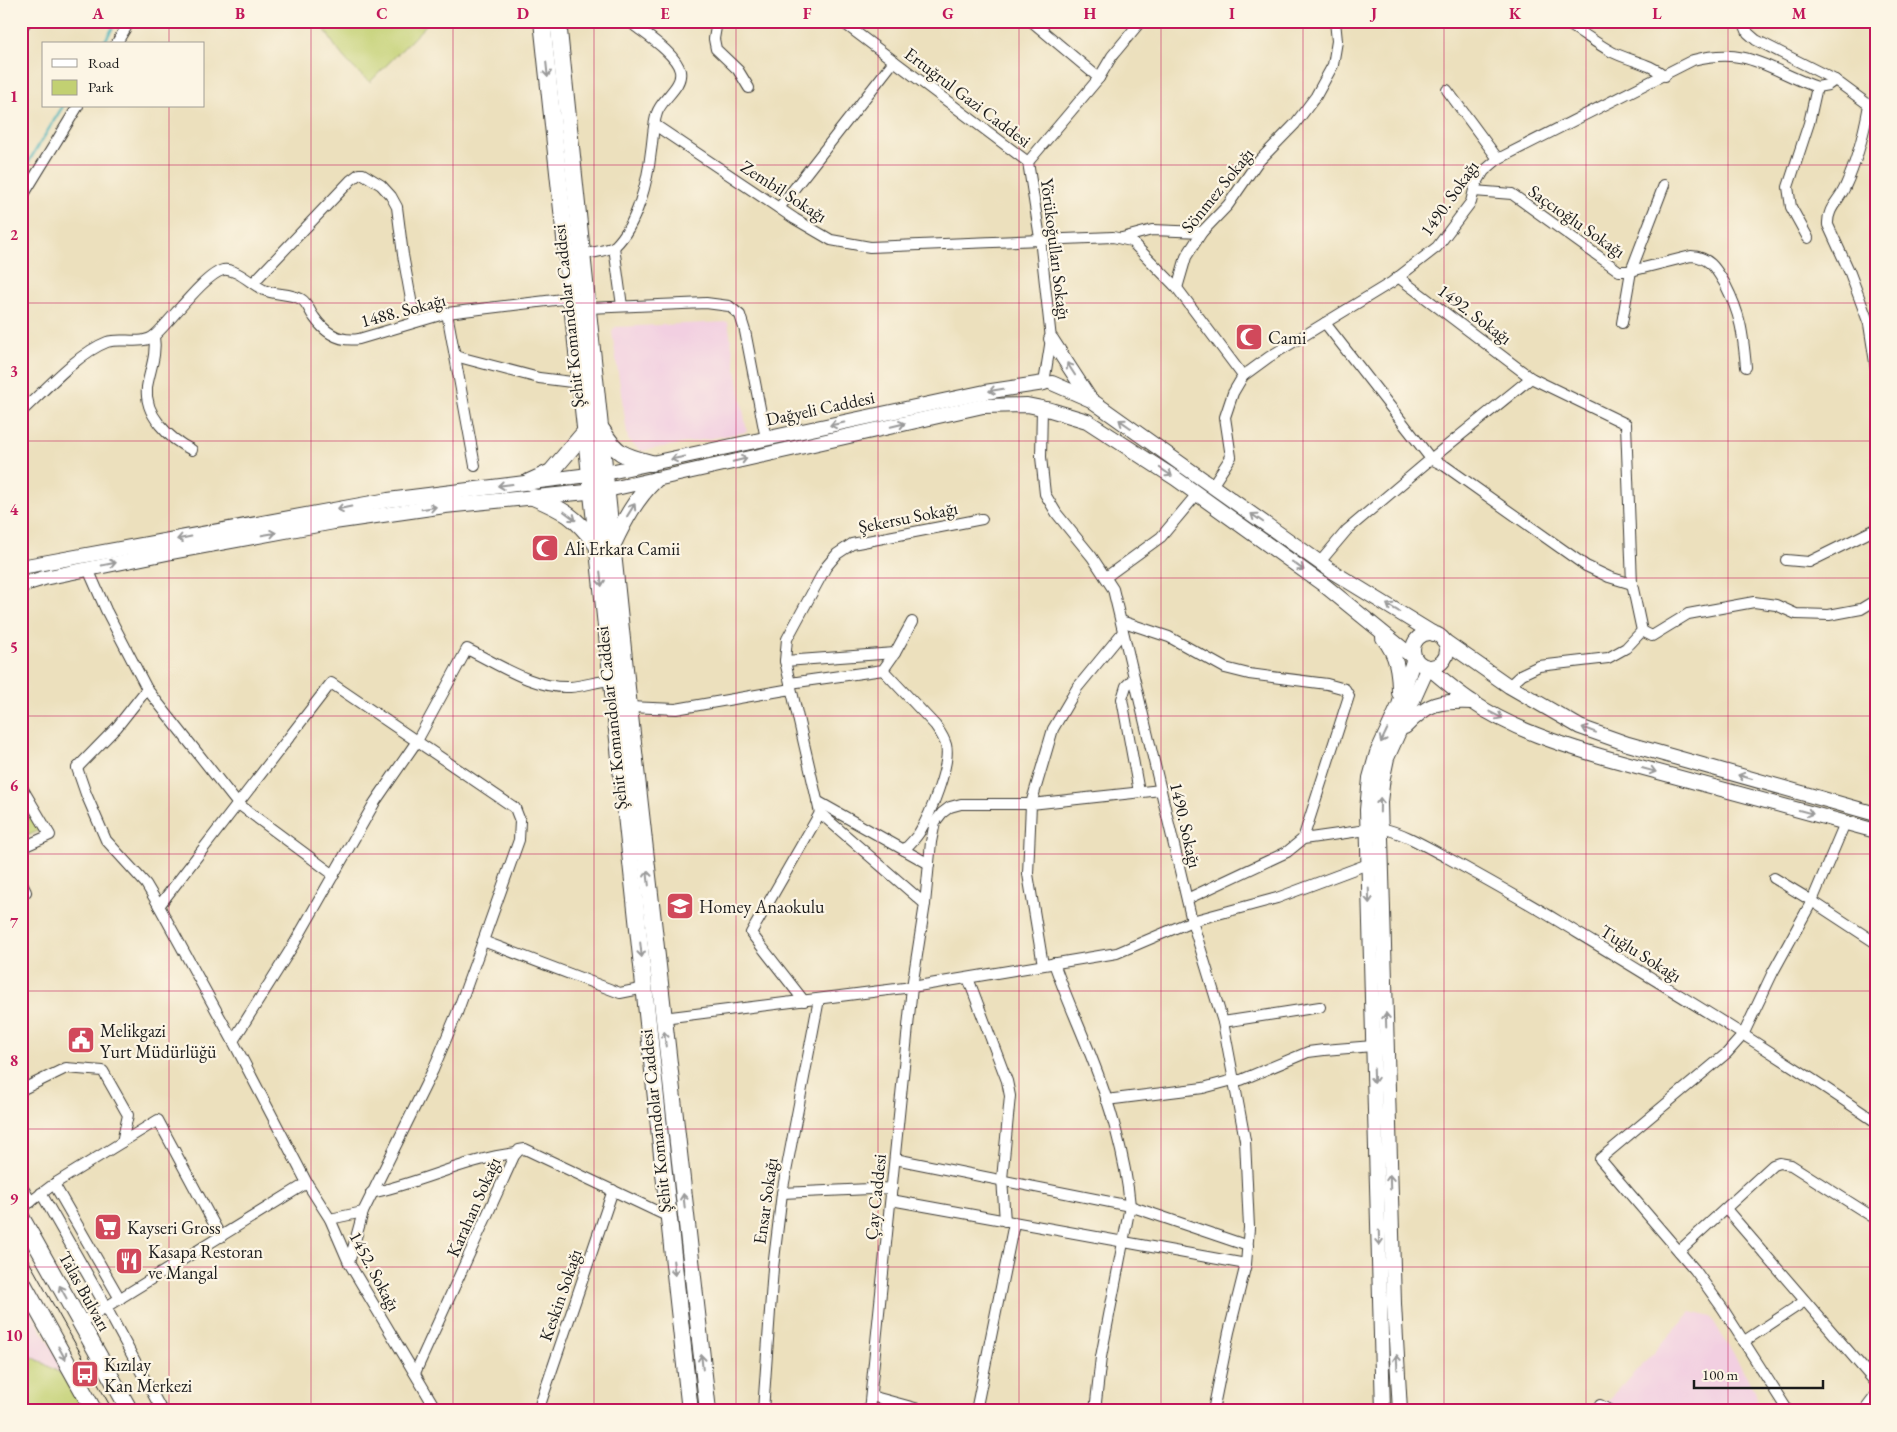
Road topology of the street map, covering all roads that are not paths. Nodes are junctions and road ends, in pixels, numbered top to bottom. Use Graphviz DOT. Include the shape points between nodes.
graph roads {
  1 [pos="27,21"];
  2 [pos="130,21"];
  3 [pos="542,21"];
  4 [pos="558,21"];
  5 [pos="632,21"];
  6 [pos="717,21"];
  7 [pos="841,21"];
  8 [pos="1032,21"];
  9 [pos="1141,21"];
  10 [pos="1335,21"];
  11 [pos="1562,21"];
  12 [pos="1743,21"];
  13 [pos="21,28"];
  14 [pos="117,42"];
  15 [pos="894,61"];
  16 [pos="1665,76"];
  17 [pos="1099,78"];
  18 [pos="1835,80"];
  19 [pos="1817,87"];
  20 [pos="748,88"];
  21 [pos="1447,90"];
  22 [pos="1872,102"];
  23 [pos="77,108"];
  24 [pos="655,124"];
  25 [pos="1498,159"];
  26 [pos="1028,162"];
  27 [pos="1664,185"];
  28 [pos="1474,191"];
  29 [pos="21,199"];
  30 [pos="779,208"];
  31 [pos="1202,232"];
  32 [pos="1040,238"];
  33 [pos="1122,238"];
  34 [pos="1808,238"];
  35 [pos="614,247"];
  36 [pos="582,255"];
  37 [pos="1631,271"];
  38 [pos="1398,277"];
  39 [pos="253,283"];
  40 [pos="1177,288"];
  41 [pos="571,298"];
  42 [pos="622,306"];
  43 [pos="588,308"];
  44 [pos="447,313"];
  45 [pos="416,322"];
  46 [pos="1872,322"];
  47 [pos="1324,323"];
  48 [pos="1622,324"];
  49 [pos="154,336"];
  50 [pos="1051,339"];
  51 [pos="455,356"];
  52 [pos="1746,367"];
  53 [pos="1876,369"];
  54 [pos="1244,376"];
  55 [pos="1531,378"];
  56 [pos="580,383"];
  57 [pos="1048,383"];
  58 [pos="1091,400"];
  59 [pos="1045,408"];
  60 [pos="21,412"];
  61 [pos="593,430"];
  62 [pos="766,439"];
  63 [pos="192,450"];
  64 [pos="1430,459"];
  65 [pos="651,463"];
  66 [pos="475,466"];
  67 [pos="597,474"];
  68 [pos="655,480"];
  69 [pos="1212,486"];
  70 [pos="531,490"];
  71 [pos="607,490"];
  72 [pos="590,493"];
  73 [pos="1197,494"];
  74 [pos="982,520"];
  75 [pos="1876,529"];
  76 [pos="605,545"];
  77 [pos="1786,560"];
  78 [pos="1320,562"];
  79 [pos="21,567"];
  80 [pos="88,569"];
  81 [pos="1106,578"];
  82 [pos="1632,584"];
  83 [pos="21,585"];
  84 [pos="1876,600"];
  85 [pos="1368,620"];
  86 [pos="1121,621"];
  87 [pos="912,622"];
  88 [pos="1642,631"];
  89 [pos="1123,632"];
  90 [pos="1439,637"];
  91 [pos="895,653"];
  92 [pos="1414,658"];
  93 [pos="785,661"];
  94 [pos="1428,668"];
  95 [pos="883,670"];
  96 [pos="1134,678"];
  97 [pos="612,680"];
  98 [pos="791,686"];
  99 [pos="1509,686"];
  100 [pos="147,689"];
  101 [pos="1472,702"];
  102 [pos="1399,705"];
  103 [pos="629,707"];
  104 [pos="1399,732"];
  105 [pos="417,741"];
  106 [pos="21,786"];
  107 [pos="1161,790"];
  108 [pos="1139,792"];
  109 [pos="817,801"];
  110 [pos="237,803"];
  111 [pos="1030,804"];
  112 [pos="820,813"];
  113 [pos="1876,814"];
  114 [pos="1845,823"];
  115 [pos="1374,829"];
  116 [pos="1876,831"];
  117 [pos="1303,839"];
  118 [pos="21,848"];
  119 [pos="904,850"];
  120 [pos="929,864"];
  121 [pos="1368,864"];
  122 [pos="334,875"];
  123 [pos="1774,878"];
  124 [pos="21,882"];
  125 [pos="26,892"];
  126 [pos="1187,899"];
  127 [pos="1812,901"];
  128 [pos="925,904"];
  129 [pos="159,906"];
  130 [pos="1192,921"];
  131 [pos="483,941"];
  132 [pos="1876,943"];
  133 [pos="1054,963"];
  134 [pos="1042,965"];
  135 [pos="968,978"];
  136 [pos="912,987"];
  137 [pos="645,988"];
  138 [pos="819,999"];
  139 [pos="804,1001"];
  140 [pos="1320,1007"];
  141 [pos="663,1018"];
  142 [pos="1223,1022"];
  143 [pos="1743,1035"];
  144 [pos="233,1041"];
  145 [pos="1373,1046"];
  146 [pos="1233,1080"];
  147 [pos="21,1090"];
  148 [pos="1106,1100"];
  149 [pos="1876,1122"];
  150 [pos="122,1142"];
  151 [pos="516,1153"];
  152 [pos="895,1159"];
  153 [pos="1002,1179"];
  154 [pos="307,1183"];
  155 [pos="54,1184"];
  156 [pos="21,1185"];
  157 [pos="892,1188"];
  158 [pos="613,1190"];
  159 [pos="41,1193"];
  160 [pos="371,1193"];
  161 [pos="782,1193"];
  162 [pos="891,1200"];
  163 [pos="32,1202"];
  164 [pos="1130,1206"];
  165 [pos="21,1208"];
  166 [pos="1726,1209"];
  167 [pos="363,1212"];
  168 [pos="21,1217"];
  169 [pos="668,1217"];
  170 [pos="330,1219"];
  171 [pos="1876,1219"];
  172 [pos="1010,1222"];
  173 [pos="220,1237"];
  174 [pos="1122,1242"];
  175 [pos="1248,1246"];
  176 [pos="1679,1250"];
  177 [pos="349,1263"];
  178 [pos="1246,1264"];
  179 [pos="21,1280"];
  180 [pos="120,1299"];
  181 [pos="1805,1301"];
  182 [pos="106,1307"];
  183 [pos="80,1323"];
  184 [pos="1743,1342"];
  185 [pos="415,1373"];
  186 [pos="1876,1383"];
  187 [pos="1876,1395"];
  188 [pos="871,1396"];
  189 [pos="1600,1405"];
  190 [pos="94,1411"];
  191 [pos="130,1411"];
  192 [pos="162,1411"];
  193 [pos="437,1411"];
  194 [pos="538,1411"];
  195 [pos="690,1411"];
  196 [pos="708,1411"];
  197 [pos="764,1411"];
  198 [pos="869,1411"];
  199 [pos="926,1411"];
  200 [pos="976,1411"];
  201 [pos="1095,1411"];
  202 [pos="1213,1411"];
  203 [pos="1384,1411"];
  204 [pos="1400,1411"];
  205 [pos="1611,1411"];
  206 [pos="1788,1411"];
  207 [pos="1864,1411"];
  1 -- 13 [label="street"];
  2 -- 14 [label="street"];
  3 -- 41 [label="main road, Şehit Komandolar Caddesi, one-way"];
  4 -- 36 [label="main road, Şehit Komandolar Caddesi"];
  5 -- 24 [label="street" via="676,61 681,73 678,84 656,113"];
  6 -- 20 [label="street" via="716,48 738,70"];
  7 -- 15 [label="street, Ertuğrul Gazi Caddesi"];
  8 -- 17 [label="street"];
  9 -- 17 [label="street" via="1112,56"];
  10 -- 31 [label="street, Sönmez Sokağı" via="1337,41 1333,65 1316,96"];
  11 -- 16 [label="street" via="1604,48 1652,67"];
  12 -- 18 [label="street" via="1748,33 1756,40"];
  15 -- 26 [label="street, Ertuğrul Gazi Caddesi"];
  15 -- 30 [label="street"];
  16 -- 19 [label="street, 1490. Sokağı" via="1693,60 1728,55 1745,57"];
  16 -- 25 [label="street, 1490. Sokağı"];
  17 -- 26 [label="street"];
  18 -- 19 [label="street"];
  18 -- 22 [label="street"];
  19 -- 34 [label="street" via="1788,187 1790,207"];
  21 -- 25 [label="street"];
  22 -- 46 [label="street" via="1863,139 1845,189 1832,206 1828,225"];
  23 -- 29 [label="street"];
  24 -- 30 [label="street, Zembil Sokağı"];
  24 -- 35 [label="street" via="648,173 631,224"];
  25 -- 28 [label="street, 1490. Sokağı" via="1484,172"];
  26 -- 32 [label="street, Yörükoğulları Sokağı"];
  27 -- 37 [label="street"];
  28 -- 37 [label="street, Saçcıoğlu Sokağı" via="1512,194 1612,268"];
  28 -- 38 [label="street, 1490. Sokağı" via="1471,202 1437,247"];
  30 -- 32 [label="street, Zembil Sokağı" via="831,240 870,247"];
  31 -- 33 [label="street, Zembil Sokağı" via="1152,230"];
  31 -- 40 [label="street, Sönmez Sokağı" via="1186,257"];
  32 -- 33 [label="street, Zembil Sokağı"];
  32 -- 50 [label="street, Yörükoğulları Sokağı"];
  33 -- 40 [label="street" via="1138,247"];
  35 -- 36 [label="street"];
  35 -- 42 [label="street"];
  36 -- 43 [label="main road, Şehit Komandolar Caddesi"];
  37 -- 48 [label="street"];
  37 -- 52 [label="street" via="1691,256 1701,257 1713,265 1739,314"];
  38 -- 47 [label="street, 1490. Sokağı"];
  38 -- 55 [label="street, 1492. Sokağı"];
  39 -- 45 [label="street, 1488. Sokağı" via="271,292 300,298 325,329 340,339 359,339"];
  39 -- 45 [label="street" via="351,180 363,174 381,185 397,206 402,255"];
  39 -- 49 [label="street, 1488. Sokağı" via="232,271 219,272"];
  40 -- 54 [label="street"];
  41 -- 44 [label="street, 1488. Sokağı"];
  41 -- 56 [label="main road, Şehit Komandolar Caddesi"];
  42 -- 43 [label="street"];
  42 -- 62 [label="street" via="706,303 729,306 740,315"];
  43 -- 61 [label="main road, Şehit Komandolar Caddesi"];
  44 -- 45 [label="street, 1488. Sokağı"];
  44 -- 51 [label="street"];
  46 -- 53 [label="street"];
  47 -- 54 [label="street, 1490. Sokağı"];
  47 -- 64 [label="street"];
  49 -- 60 [label="street" via="101,345 66,371"];
  49 -- 63 [label="street" via="155,354 147,389 149,404 164,431"];
  50 -- 57 [label="street, Yörükoğulları Sokağı"];
  58 -- 50 [label="street, one-way"];
  51 -- 56 [label="street" via="538,378"];
  51 -- 66 [label="street"];
  54 -- 69 [label="street, 1490. Sokağı" via="1233,393 1225,417 1231,457"];
  55 -- 64 [label="street"];
  55 -- 82 [label="street, 1492. Sokağı" via="1626,424"];
  56 -- 61 [label="main road, Şehit Komandolar Caddesi"];
  57 -- 58 [label="street"];
  57 -- 59 [label="street" via="1037,387 1034,395 1036,402"];
  57 -- 59 [label="street" via="1059,389 1060,398 1055,406"];
  57 -- 62 [label="street, Dağyeli Caddesi, one-way" via="985,392"];
  69 -- 58 [label="street, one-way"];
  68 -- 59 [label="street, Dağyeli Caddesi, one-way" via="983,406"];
  59 -- 73 [label="street, Dağyeli Caddesi, one-way" via="1078,417 1102,429"];
  59 -- 81 [label="street, 1490. Sokağı" via="1041,457 1045,494 1056,514"];
  61 -- 65 [label="main road" via="617,451"];
  61 -- 67 [label="main road, Şehit Komandolar Caddesi"];
  61 -- 70 [label="main road"];
  62 -- 65 [label="street, Dağyeli Caddesi, one-way"];
  64 -- 78 [label="street" via="1347,530"];
  64 -- 82 [label="street" via="1445,466 1586,566"];
  65 -- 67 [label="street, Dağyeli Caddesi"];
  67 -- 70 [label="street, Dağyeli Caddesi"];
  67 -- 71 [label="main road, Şehit Komandolar Caddesi"];
  67 -- 72 [label="main road, Şehit Komandolar Caddesi"];
  68 -- 71 [label="street, Dağyeli Caddesi"];
  76 -- 68 [label="main road, one-way"];
  78 -- 69 [label="street, one-way"];
  70 -- 72 [label="street, Dağyeli Caddesi"];
  70 -- 76 [label="main road, one-way" via="572,516"];
  70 -- 79 [label="street, one-way" via="388,500"];
  80 -- 70 [label="street, one-way" via="334,522"];
  71 -- 72 [label="street, Dağyeli Caddesi"];
  71 -- 76 [label="main road, Şehit Komandolar Caddesi"];
  72 -- 76 [label="main road, Şehit Komandolar Caddesi"];
  73 -- 81 [label="street" via="1161,537"];
  73 -- 85 [label="street, Dağyeli Caddesi, one-way"];
  74 -- 93 [label="street, Şekersu Sokağı" via="852,544 837,554 826,567 787,639"];
  75 -- 77 [label="street" via="1809,562"];
  76 -- 97 [label="main road, Şehit Komandolar Caddesi, one-way"];
  76 -- 103 [label="main road, Şehit Komandolar Caddesi"];
  90 -- 78 [label="street, one-way"];
  80 -- 83 [label="street"];
  80 -- 100 [label="street"];
  81 -- 86 [label="street, 1490. Sokağı" via="1113,589"];
  82 -- 88 [label="street"];
  84 -- 88 [label="street" via="1862,609 1829,615 1796,614 1776,605 1754,602 1688,614 1652,636"];
  85 -- 92 [label="street"];
  85 -- 102 [label="street" via="1390,647 1397,662"];
  86 -- 89 [label="street, 1490. Sokağı"];
  86 -- 117 [label="street" via="1169,637 1225,668 1345,688 1349,696 1343,718"];
  87 -- 91 [label="street"];
  88 -- 99 [label="street" via="1626,648 1608,658 1539,666 1522,674"];
  89 -- 96 [label="street, 1490. Sokağı"];
  89 -- 111 [label="street" via="1077,688 1053,729"];
  90 -- 92 [label="street" via="1423,634 1418,637 1412,647"];
  90 -- 94 [label="street" via="1447,651 1443,661"];
  90 -- 99 [label="street"];
  91 -- 93 [label="street"];
  91 -- 95 [label="street"];
  92 -- 94 [label="street"];
  92 -- 102 [label="street"];
  93 -- 98 [label="street, Şekersu Sokağı"];
  94 -- 101 [label="street"];
  94 -- 104 [label="street"];
  95 -- 98 [label="street"];
  95 -- 119 [label="street" via="942,734 948,757 928,816"];
  96 -- 107 [label="street, 1490. Sokağı"];
  96 -- 108 [label="street" via="1126,686 1122,699"];
  97 -- 105 [label="street" via="570,687 534,682 467,649"];
  97 -- 137 [label="main road, Şehit Komandolar Caddesi, one-way"];
  98 -- 103 [label="street" via="676,709"];
  98 -- 109 [label="street, Şekersu Sokağı"];
  113 -- 99 [label="street, one-way" via="1608,738 1580,727"];
  100 -- 110 [label="street"];
  100 -- 129 [label="street, 1452. Sokağı" via="117,727 77,768 106,840 146,884"];
  101 -- 104 [label="street" via="1444,701 1430,706"];
  101 -- 114 [label="street, one-way" via="1528,730 1586,752"];
  102 -- 115 [label="street, one-way" via="1376,753 1370,778"];
  141 -- 103 [label="main road, Şehit Komandolar Caddesi, one-way"];
  115 -- 104 [label="street, one-way" via="1387,758"];
  105 -- 110 [label="street" via="331,684"];
  105 -- 122 [label="street" via="375,802"];
  105 -- 131 [label="street" via="515,808 520,821 519,840"];
  106 -- 118 [label="street" via="50,835"];
  107 -- 108 [label="street, Çay Caddesi"];
  107 -- 126 [label="street, 1490. Sokağı"];
  108 -- 111 [label="street, Çay Caddesi"];
  109 -- 112 [label="street, Şekersu Sokağı"];
  109 -- 119 [label="street"];
  110 -- 122 [label="street"];
  110 -- 129 [label="street"];
  111 -- 120 [label="street, Çay Caddesi" via="961,804 950,807 935,822"];
  111 -- 134 [label="street" via="1028,874"];
  112 -- 128 [label="street"];
  112 -- 139 [label="street" via="751,933"];
  114 -- 116 [label="street"];
  114 -- 127 [label="street"];
  115 -- 117 [label="street"];
  115 -- 121 [label="street"];
  115 -- 143 [label="street, Tuğlu Sokağı" via="1408,838 1504,889"];
  204 -- 115 [label="street, one-way"];
  117 -- 126 [label="street" via="1287,852"];
  119 -- 120 [label="street"];
  120 -- 128 [label="street, Çay Caddesi"];
  121 -- 130 [label="street" via="1277,898"];
  121 -- 145 [label="street, one-way"];
  122 -- 144 [label="street"];
  123 -- 127 [label="street"];
  124 -- 125 [label="street"];
  126 -- 130 [label="street, 1490. Sokağı"];
  127 -- 132 [label="street"];
  127 -- 143 [label="street"];
  128 -- 136 [label="street, Çay Caddesi"];
  129 -- 144 [label="street, 1452. Sokağı"];
  130 -- 133 [label="street" via="1117,953"];
  130 -- 142 [label="street, 1490. Sokağı"];
  131 -- 137 [label="street" via="620,992"];
  131 -- 160 [label="street" via="433,1070"];
  133 -- 134 [label="street"];
  133 -- 148 [label="street"];
  134 -- 135 [label="street"];
  135 -- 136 [label="street"];
  135 -- 153 [label="street" via="1010,1096"];
  136 -- 138 [label="street"];
  136 -- 152 [label="street, Çay Caddesi"];
  137 -- 169 [label="main road, Şehit Komandolar Caddesi"];
  138 -- 139 [label="street"];
  138 -- 161 [label="street, Ensar Sokağı"];
  139 -- 141 [label="street"];
  140 -- 142 [label="street"];
  196 -- 141 [label="main road, Şehit Komandolar Caddesi, one-way"];
  142 -- 146 [label="street, 1490. Sokağı"];
  143 -- 149 [label="street, Tuğlu Sokağı"];
  143 -- 176 [label="street" via="1727,1053 1600,1159"];
  144 -- 154 [label="street, 1452. Sokağı"];
  145 -- 146 [label="street" via="1308,1052 1244,1079"];
  145 -- 203 [label="street, one-way"];
  146 -- 148 [label="street" via="1203,1088"];
  146 -- 175 [label="street, 1490. Sokağı" via="1246,1140"];
  147 -- 150 [label="street" via="66,1068 103,1071 128,1115"];
  148 -- 164 [label="street"];
  150 -- 155 [label="street"];
  150 -- 173 [label="street" via="158,1120"];
  151 -- 158 [label="street, Karahan Sokağı" via="525,1148"];
  151 -- 160 [label="street" via="478,1160 422,1180"];
  151 -- 185 [label="street, Karahan Sokağı"];
  152 -- 153 [label="street"];
  152 -- 157 [label="street, Çay Caddesi"];
  153 -- 164 [label="street"];
  153 -- 172 [label="street"];
  154 -- 170 [label="street, 1452. Sokağı"];
  154 -- 173 [label="street"];
  155 -- 159 [label="street"];
  155 -- 180 [label="street"];
  156 -- 163 [label="street"];
  157 -- 161 [label="street"];
  157 -- 162 [label="street, Çay Caddesi"];
  158 -- 169 [label="street, Karahan Sokağı"];
  158 -- 194 [label="street, Keskin Sokağı"];
  159 -- 163 [label="street"];
  159 -- 182 [label="street"];
  160 -- 167 [label="street"];
  161 -- 197 [label="street, Ensar Sokağı" via="773,1268"];
  162 -- 172 [label="street"];
  162 -- 188 [label="street, Çay Caddesi"];
  163 -- 165 [label="street"];
  164 -- 174 [label="street"];
  164 -- 175 [label="street"];
  166 -- 171 [label="street" via="1773,1165 1785,1163"];
  166 -- 176 [label="street"];
  166 -- 181 [label="street"];
  167 -- 170 [label="street"];
  167 -- 177 [label="street"];
  183 -- 168 [label="main road, Talas Bulvarı, one-way"];
  169 -- 195 [label="main road, Şehit Komandolar Caddesi, one-way"];
  170 -- 177 [label="street, 1452. Sokağı"];
  172 -- 174 [label="street"];
  172 -- 200 [label="street"];
  173 -- 180 [label="street"];
  174 -- 178 [label="street"];
  174 -- 201 [label="street" via="1101,1356"];
  175 -- 178 [label="street, 1490. Sokağı"];
  176 -- 184 [label="street"];
  177 -- 185 [label="street, 1452. Sokağı"];
  178 -- 202 [label="street, 1490. Sokağı"];
  179 -- 190 [label="main road, one-way"];
  180 -- 182 [label="street"];
  181 -- 184 [label="street"];
  181 -- 186 [label="street"];
  182 -- 183 [label="street"];
  182 -- 192 [label="street"];
  183 -- 191 [label="main road, Talas Bulvarı"];
  184 -- 206 [label="street"];
  185 -- 193 [label="street, 1452. Sokağı"];
  187 -- 207 [label="street"];
  188 -- 198 [label="street, Çay Caddesi"];
  188 -- 199 [label="street"];
  189 -- 205 [label="street"];
}
